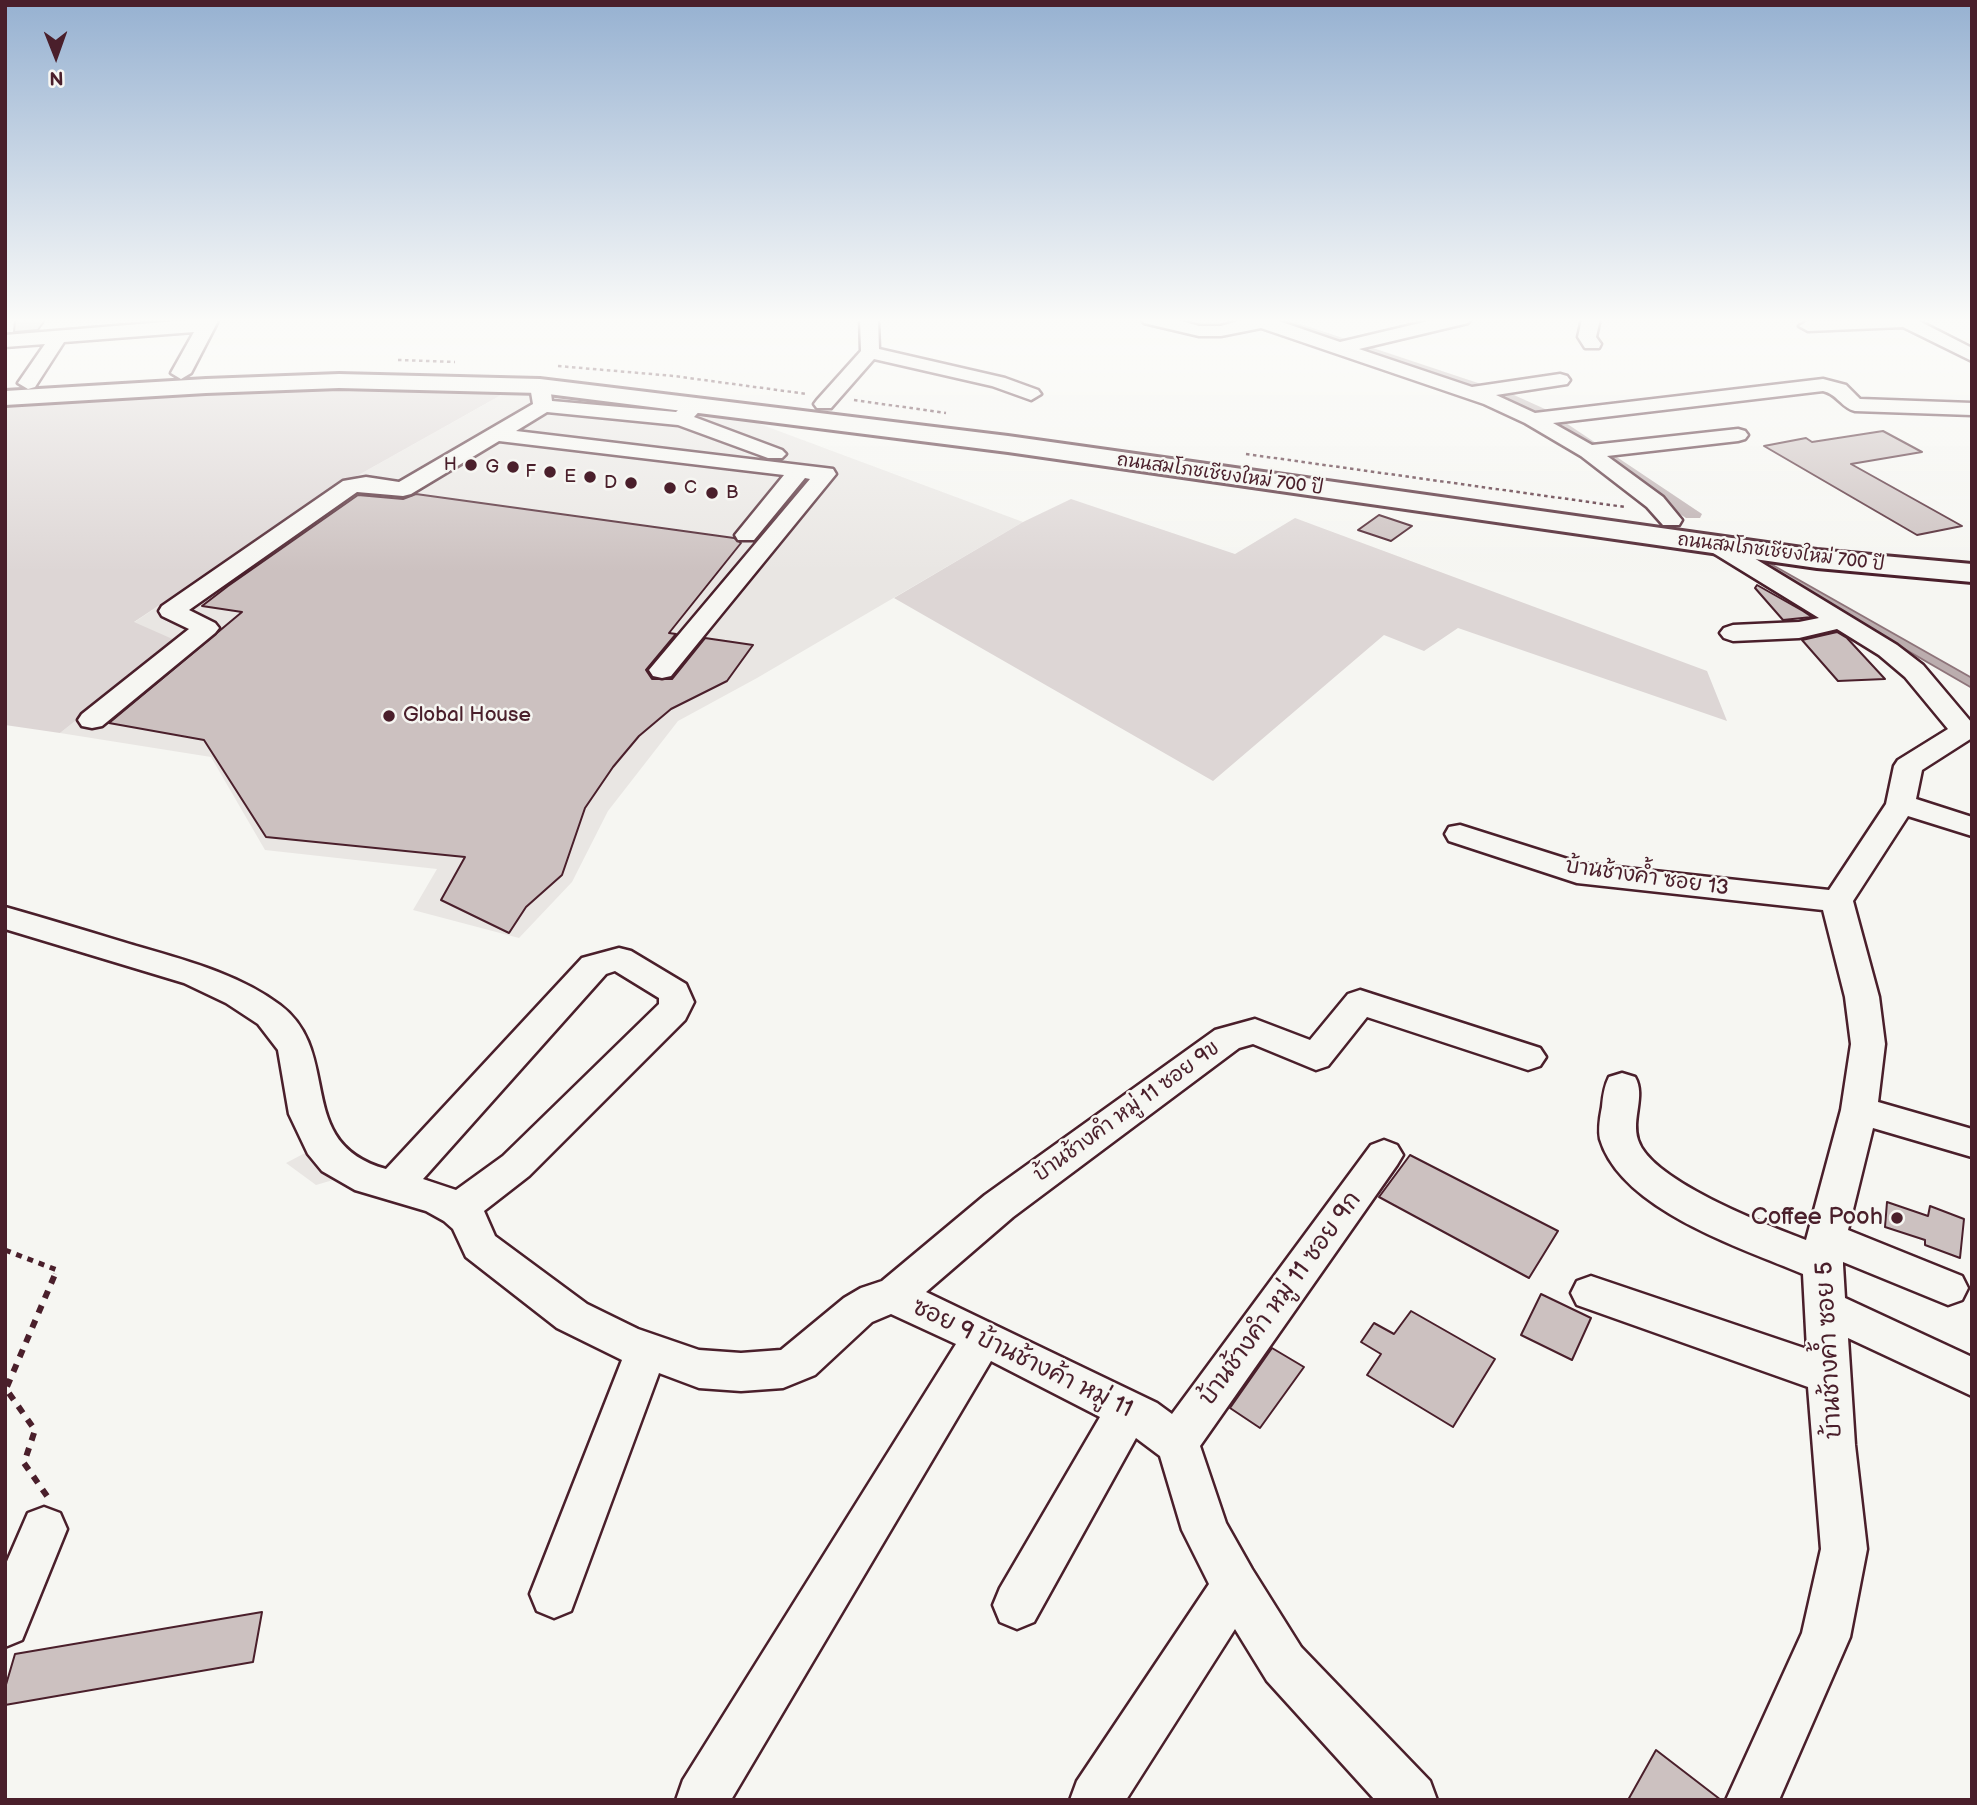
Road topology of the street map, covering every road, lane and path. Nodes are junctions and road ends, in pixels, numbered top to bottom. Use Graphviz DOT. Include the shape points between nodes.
graph roads {
  1 [pos="533,403"];
  2 [pos="608,403"];
  3 [pos="818,403"];
  4 [pos="1495,403"];
  5 [pos="1662,403"];
  6 [pos="1853,403"];
  7 [pos="824,404"];
  8 [pos="1972,409"];
  9 [pos="689,412"];
  10 [pos="1532,418"];
  11 [pos="494,434"];
  12 [pos="1738,435"];
  13 [pos="736,442"];
  14 [pos="639,452"];
  15 [pos="1588,452"];
  16 [pos="718,461"];
  17 [pos="799,471"];
  18 [pos="825,474"];
  19 [pos="1671,520"];
  20 [pos="746,535"];
  21 [pos="1718,546"];
  22 [pos="1972,554"];
  23 [pos="1972,573"];
  24 [pos="1840,621"];
  25 [pos="1733,633"];
  26 [pos="662,670"];
  27 [pos="92,720"];
  28 [pos="1968,731"];
  29 [pos="1900,804"];
  30 [pos="1972,827"];
  31 [pos="1460,834"];
  32 [pos="1838,901"];
  33 [pos="5,918"];
  34 [pos="1528,1057"];
  35 [pos="1622,1086"];
  36 [pos="1858,1110"];
  37 [pos="1972,1143"];
  38 [pos="1384,1155"];
  39 [pos="393,1187"];
  40 [pos="458,1210"];
  41 [pos="5,1250"];
  42 [pos="1825,1251"];
  43 [pos="1948,1288"];
  44 [pos="1591,1293"];
  45 [pos="893,1296"];
  46 [pos="1825,1308"];
  47 [pos="982,1337"];
  48 [pos="647,1350"];
  49 [pos="1829,1375"];
  50 [pos="1972,1377"];
  51 [pos="6,1389"];
  52 [pos="1128,1410"];
  53 [pos="1177,1443"];
  54 [pos="44,1529"];
  55 [pos="1235,1586"];
  56 [pos="554,1594"];
  57 [pos="10,1599"];
  58 [pos="1017,1605"];
  59 [pos="702,1799"];
  60 [pos="1096,1800"];
  61 [pos="1411,1800"];
  62 [pos="1752,1800"];
  1 -- 11 [label="street"];
  2 -- 9 [label="main road, ถนนสมโภชเชียงใหม่ 700 ปี"];
  3 -- 7 [label="main road, ถนนสมโภชเชียงใหม่ 700 ปี"];
  4 -- 10 [label="street"];
  5 -- 10 [label="street"];
  6 -- 8 [label="street"];
  7 -- 19 [label="main road, ถนนสมโภชเชียงใหม่ 700 ปี"];
  9 -- 13 [label="street"];
  9 -- 14 [label="street"];
  9 -- 21 [label="main road, ถนนสมโภชเชียงใหม่ 700 ปี" via="1008,444"];
  10 -- 15 [label="street"];
  11 -- 14 [label="street"];
  11 -- 27 [label="street" via="403,489 351,486 171,611 206,628"];
  12 -- 15 [label="street"];
  13 -- 16 [label="street"];
  13 -- 18 [label="street"];
  14 -- 16 [label="street"];
  15 -- 19 [label="street" via="1655,502"];
  16 -- 17 [label="street"];
  17 -- 18 [label="street"];
  17 -- 20 [label="street"];
  18 -- 26 [label="street"];
  19 -- 22 [label="main road, ถนนสมโภชเชียงใหม่ 700 ปี"];
  21 -- 23 [label="main road, ถนนสมโภชเชียงใหม่ 700 ปี"];
  21 -- 24 [label="street"];
  24 -- 25 [label="street" via="1799,630"];
  24 -- 28 [label="street" via="1914,671"];
  28 -- 29 [label="street" via="1908,766"];
  29 -- 30 [label="street"];
  29 -- 32 [label="street"];
  31 -- 32 [label="street, บ้านช้างค้ำ ซอย 13" via="1577,873"];
  32 -- 36 [label="street, บ้านช้างค้ำ ซอย 5" via="1862,997 1868,1044"];
  33 -- 39 [label="street" via="196,975 270,1015 295,1047 307,1114 321,1144 335,1161"];
  34 -- 45 [label="street, บ้านช้างคำ หมู่ 11 ซอย 9ข" via="1360,1002 1316,1057 1255,1031 1227,1039 999,1206"];
  35 -- 42 [label="street" via="1618,1137 1633,1166 1676,1199"];
  36 -- 37 [label="street"];
  36 -- 42 [label="street, บ้านช้างค้ำ ซอย 5"];
  38 -- 53 [label="street, บ้านช้างคำ หมู่ 11 ซอย 9ก"];
  39 -- 40 [label="street" via="438,1199"];
  39 -- 40 [label="street" via="594,966 620,959 674,992 677,1002 673,1011 516,1166"];
  40 -- 48 [label="street, ซอย 9 บ้านช้างค้า หมู่ 11" via="469,1219 480,1246 572,1316"];
  41 -- 51 [label="path" via="57,1270"];
  42 -- 43 [label="street"];
  42 -- 46 [label="street, บ้านช้างค้ำ ซอย 5"];
  44 -- 49 [label="street"];
  45 -- 47 [label="street, ซอย 9 บ้านช้างค้า หมู่ 11"];
  45 -- 48 [label="street, ซอย 9 บ้านช้างค้า หมู่ 11" via="858,1310 800,1362 782,1369 699,1369"];
  46 -- 49 [label="street, บ้านช้างค้ำ ซอย 5"];
  46 -- 50 [label="street"];
  47 -- 52 [label="street, ซอย 9 บ้านช้างค้า หมู่ 11"];
  47 -- 59 [label="street"];
  48 -- 56 [label="street"];
  49 -- 62 [label="street, บ้านช้างค้ำ ซอย 5" via="1844,1549 1826,1637"];
  51 -- 54 [label="path" via="35,1430 24,1463 53,1506"];
  52 -- 53 [label="street, ซอย 9 บ้านช้างค้า หมู่ 11"];
  52 -- 58 [label="street"];
  53 -- 55 [label="street" via="1205,1530"];
  54 -- 57 [label="street"];
  55 -- 60 [label="street"];
  55 -- 61 [label="street" via="1284,1664"];
}
